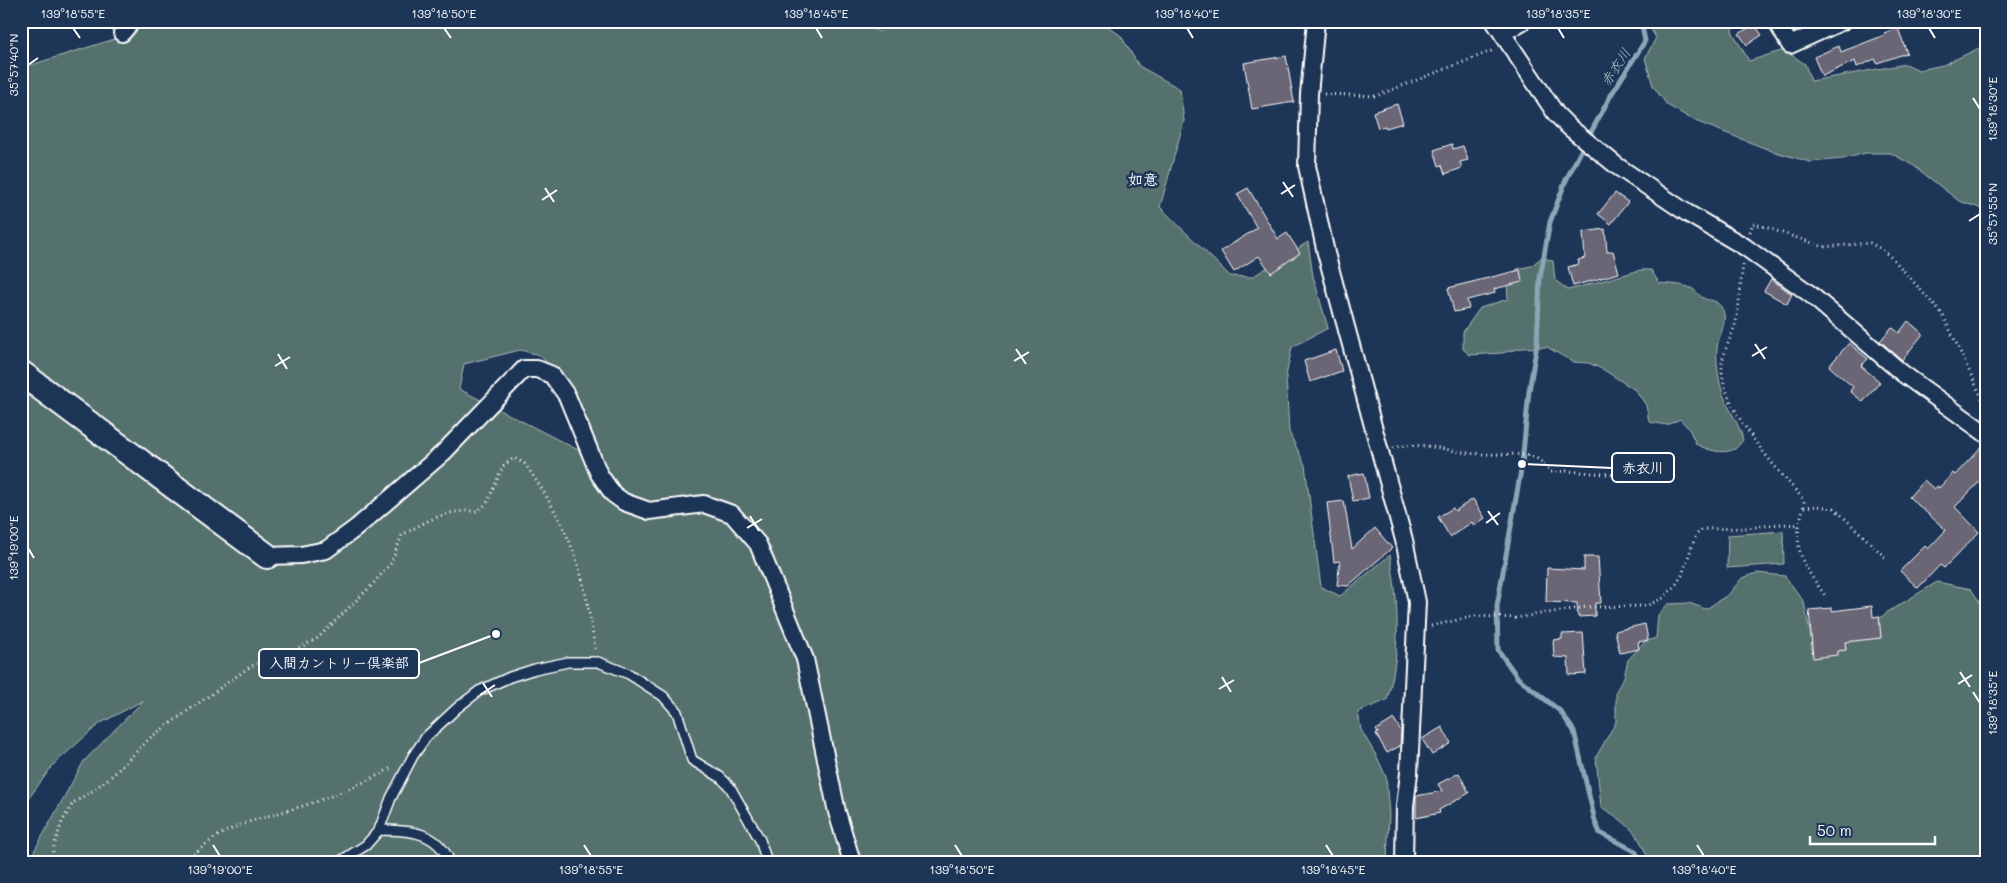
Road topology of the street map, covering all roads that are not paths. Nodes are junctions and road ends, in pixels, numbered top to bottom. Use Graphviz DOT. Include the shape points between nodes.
graph roads {
  1 [pos="1316,21"];
  2 [pos="1523,21"];
  3 [pos="1776,21"];
  4 [pos="1843,21"];
  5 [pos="1498,27"];
  6 [pos="21,372"];
  7 [pos="1986,434"];
  8 [pos="267,556"];
  9 [pos="379,830"];
  10 [pos="339,862"];
  11 [pos="450,862"];
  12 [pos="767,862"];
  13 [pos="852,862"];
  14 [pos="1404,862"];
  1 -- 14 [label="street" via="1306,166 1418,602"];
  2 -- 5 [label="street"];
  3 -- 4 [label="street" via="1790,45"];
  5 -- 7 [label="street" via="1556,114 1570,127 1617,166 1745,247 1810,294 1902,373"];
  6 -- 8 [label="street"];
  8 -- 13 [label="street" via="326,550 443,454 524,369 537,369 552,375 567,396 599,474 614,494 624,502 649,511 704,504 732,514 758,544 805,659 837,812"];
  9 -- 10 [label="lane" via="366,845"];
  9 -- 11 [label="lane" via="418,833 435,840 445,849"];
  9 -- 12 [label="lane" via="391,798 426,737 479,691 535,669 568,662 598,662 629,674 663,696 673,707 692,760 730,787 760,840"];
}
